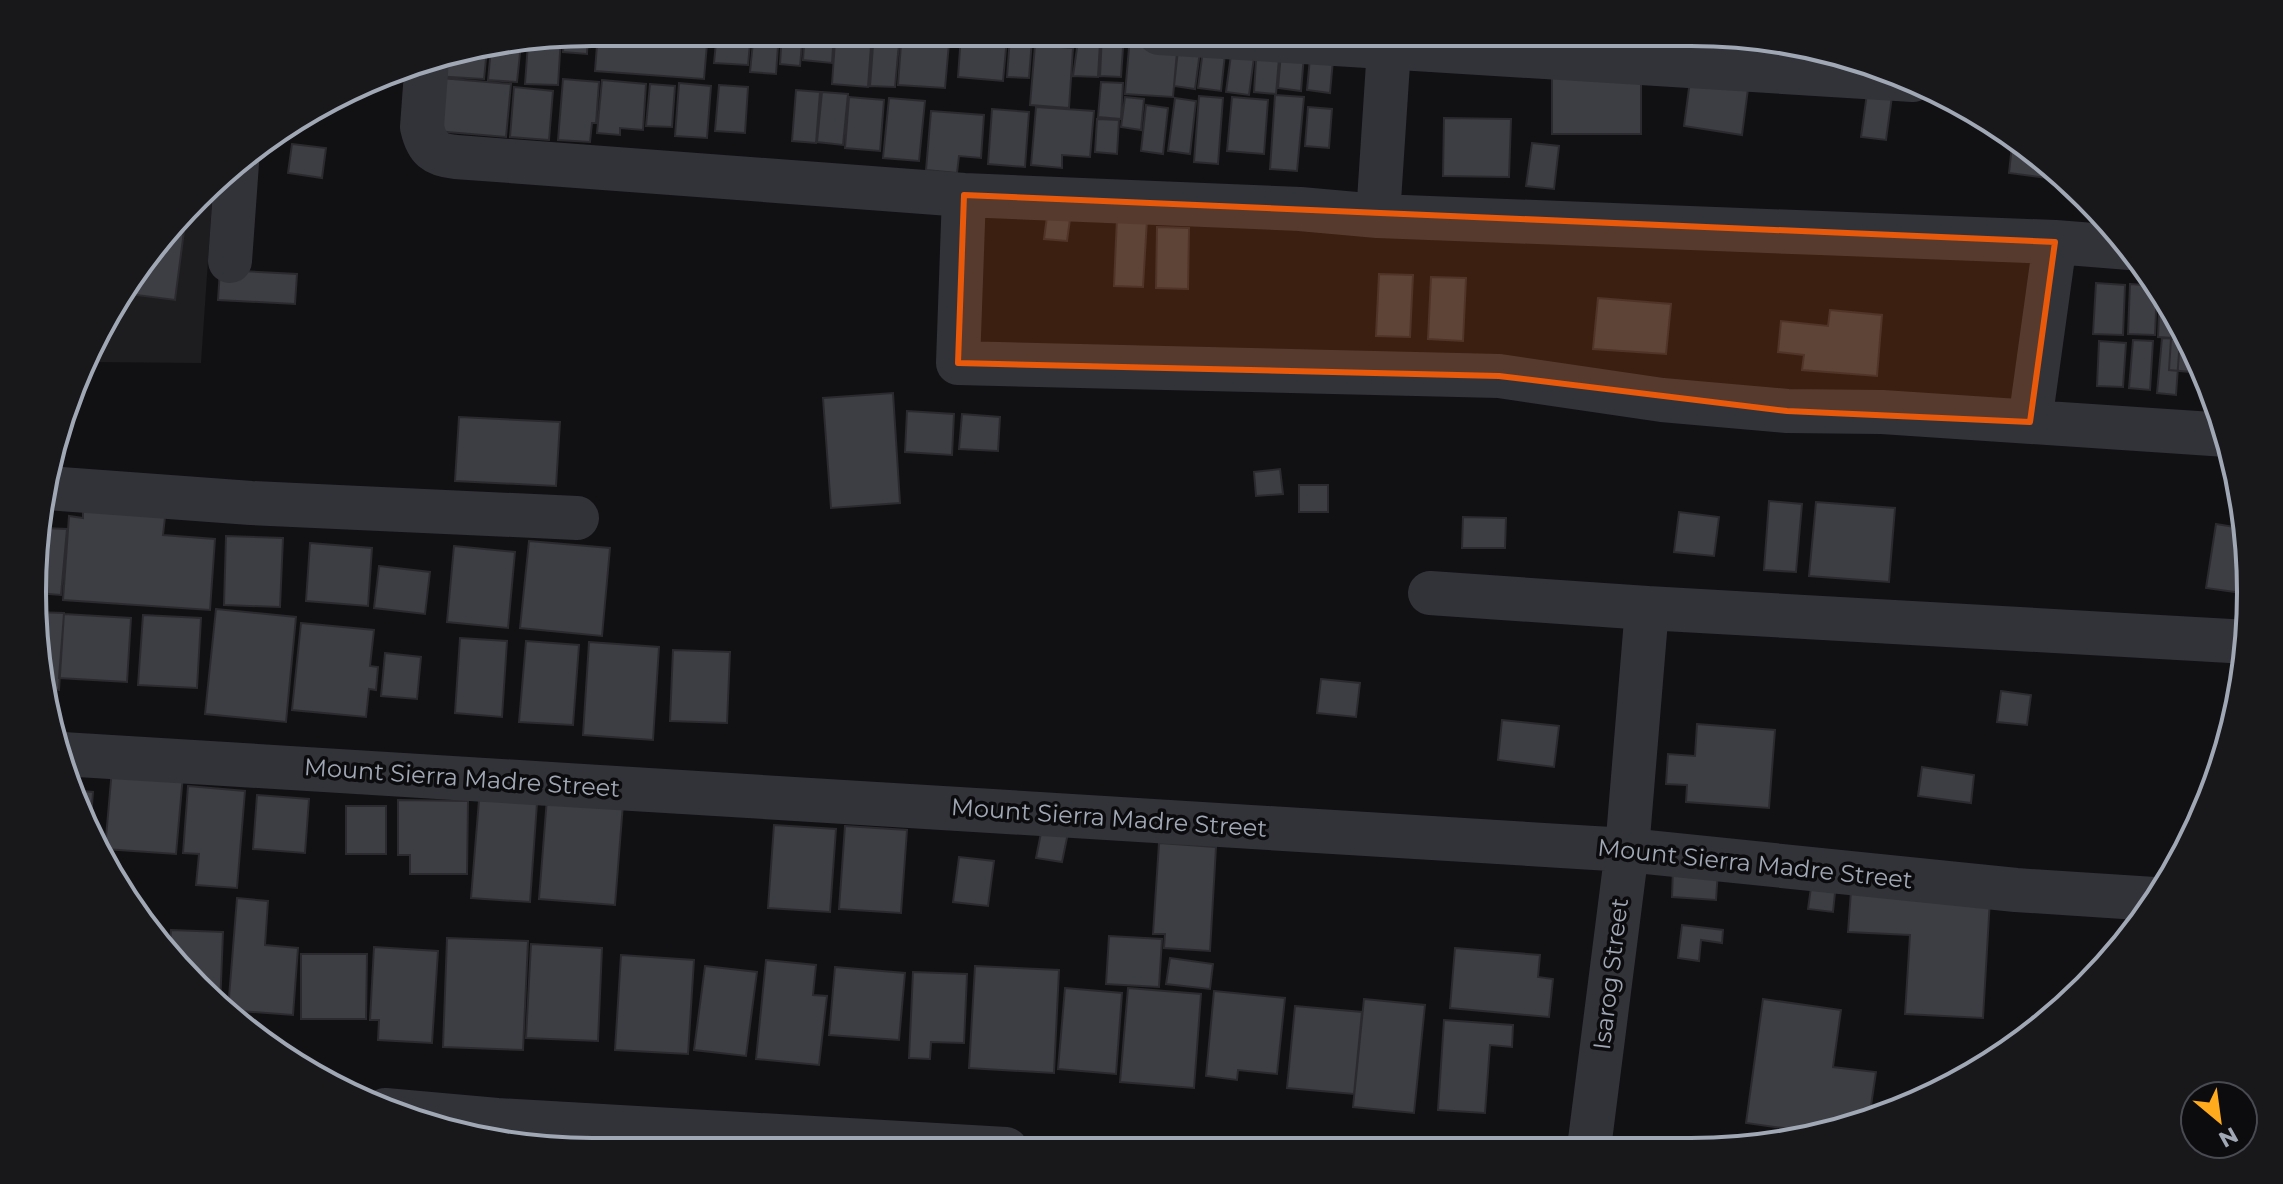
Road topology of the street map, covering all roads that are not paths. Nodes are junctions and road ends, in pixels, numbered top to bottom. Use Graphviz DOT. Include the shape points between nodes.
graph roads {
  1 [pos="1389,46"];
  2 [pos="1478,46"];
  3 [pos="426,72"];
  4 [pos="1871,77"];
  5 [pos="236,178"];
  6 [pos="964,195"];
  7 [pos="1378,216"];
  8 [pos="2055,242"];
  9 [pos="2114,247"];
  10 [pos="230,261"];
  11 [pos="2030,422"];
  12 [pos="2213,434"];
  13 [pos="55,489"];
  14 [pos="577,518"];
  15 [pos="1430,593"];
  16 [pos="1647,608"];
  17 [pos="2234,641"];
  18 [pos="71,755"];
  19 [pos="1627,850"];
  20 [pos="2143,898"];
  21 [pos="509,1131"];
  22 [pos="697,1138"];
  23 [pos="1590,1138"];
  1 -- 7 [label="street"];
  2 -- 4 [label="street"];
  3 -- 6 [label="street" via="422,127 429,146 440,155"];
  5 -- 10 [label="street"];
  6 -- 7 [label="street"];
  6 -- 11 [label="street" via="958,363 1499,376 1693,403"];
  7 -- 8 [label="street"];
  8 -- 9 [label="street"];
  8 -- 11 [label="street"];
  11 -- 12 [label="street"];
  13 -- 14 [label="street"];
  15 -- 16 [label="street"];
  16 -- 17 [label="street"];
  16 -- 19 [label="street, Isarog Street"];
  18 -- 19 [label="street, Mount Sierra Madre Street"];
  19 -- 20 [label="street, Mount Sierra Madre Street"];
  19 -- 23 [label="street, Isarog Street"];
  21 -- 22 [label="street"];
}
